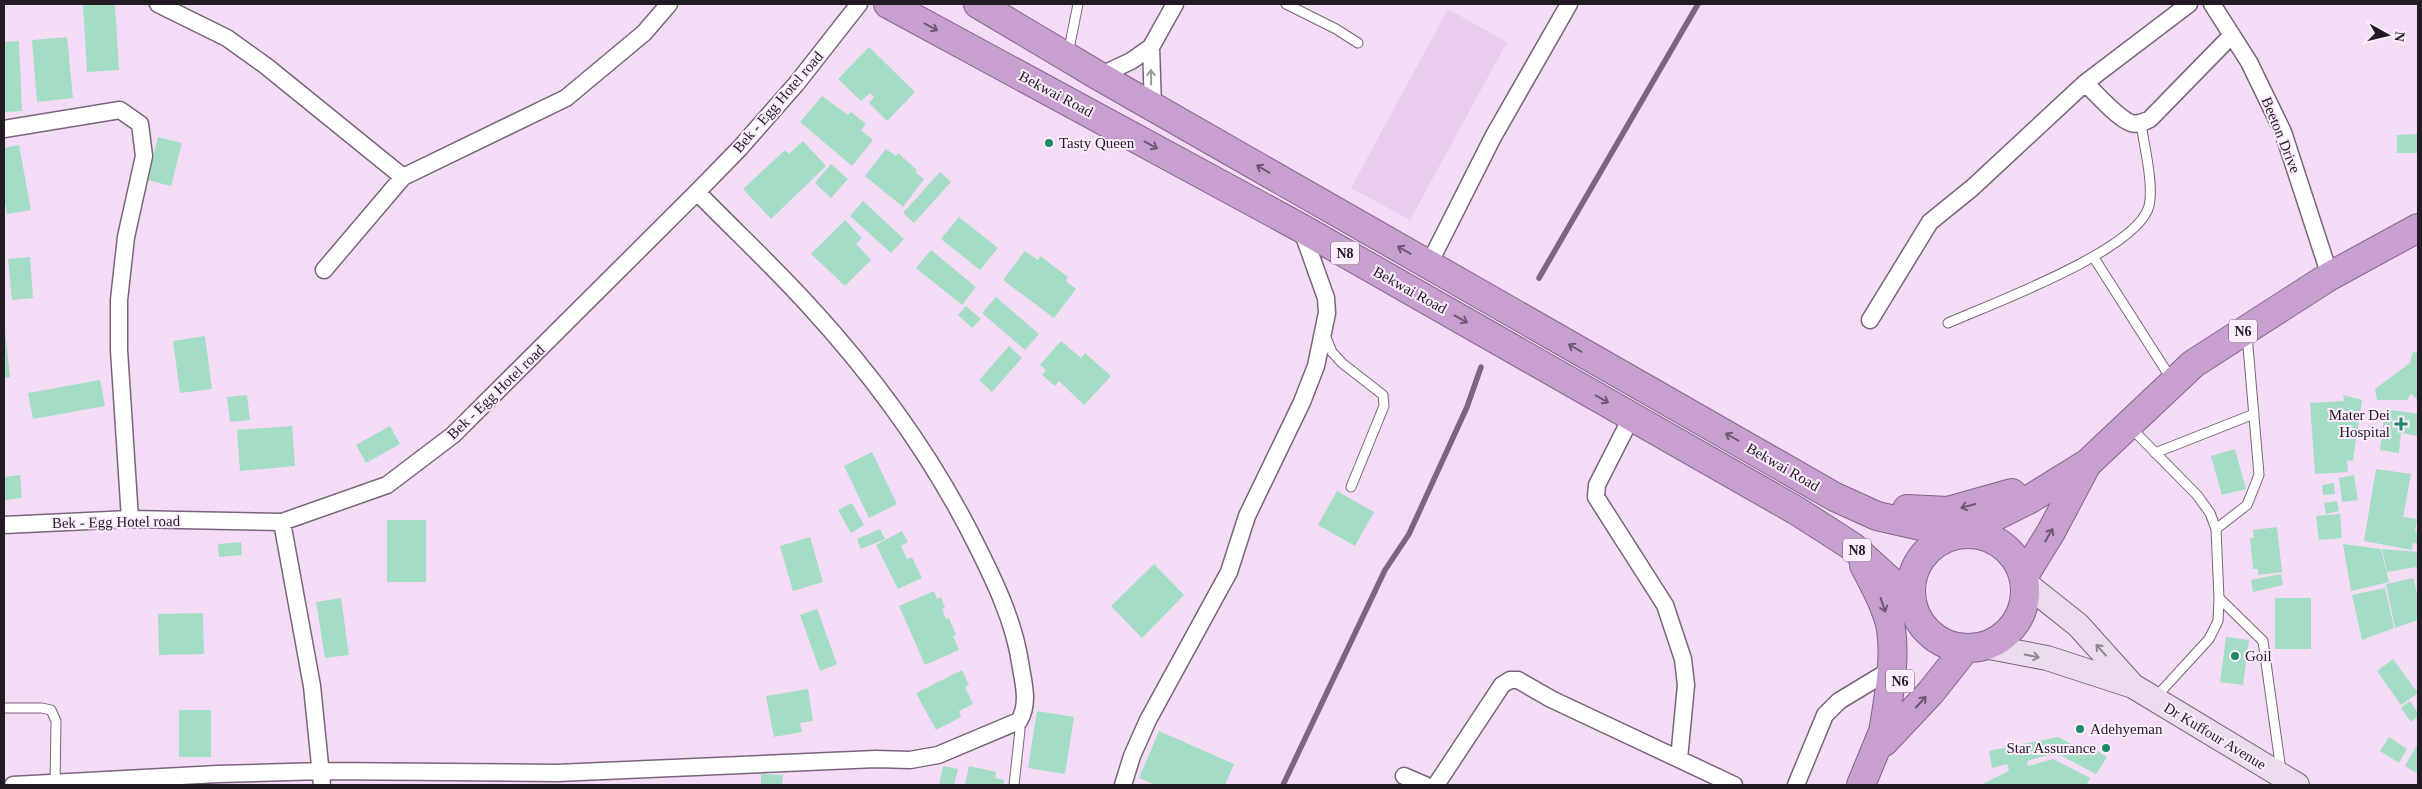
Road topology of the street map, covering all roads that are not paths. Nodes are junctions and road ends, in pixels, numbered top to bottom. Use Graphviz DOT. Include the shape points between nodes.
graph roads {
  1 [pos="158,4"];
  2 [pos="669,4"];
  3 [pos="859,4"];
  4 [pos="888,4"];
  5 [pos="978,4"];
  6 [pos="1078,4"];
  7 [pos="1175,4"];
  8 [pos="1286,4"];
  9 [pos="1570,4"];
  10 [pos="2189,4"];
  11 [pos="2212,4"];
  12 [pos="2232,35"];
  13 [pos="1358,43"];
  14 [pos="1151,47"];
  15 [pos="1068,56"];
  16 [pos="1099,76"];
  17 [pos="2085,83"];
  18 [pos="1153,106"];
  19 [pos="2141,123"];
  20 [pos="4,129"];
  21 [pos="403,177"];
  22 [pos="697,192"];
  23 [pos="1301,228"];
  24 [pos="2418,228"];
  25 [pos="2094,258"];
  26 [pos="1428,264"];
  27 [pos="324,270"];
  28 [pos="2330,276"];
  29 [pos="1870,320"];
  30 [pos="1948,323"];
  31 [pos="2247,329"];
  32 [pos="1324,333"];
  33 [pos="2174,382"];
  34 [pos="2254,414"];
  35 [pos="1632,416"];
  36 [pos="2129,426"];
  37 [pos="2156,453"];
  38 [pos="2088,463"];
  39 [pos="2065,477"];
  40 [pos="1351,487"];
  41 [pos="1834,496"];
  42 [pos="130,519"];
  43 [pos="282,522"];
  44 [pos="4,525"];
  45 [pos="2216,529"];
  46 [pos="1959,533"];
  47 [pos="1853,546"];
  48 [pos="2024,579"];
  49 [pos="2220,598"];
  50 [pos="1911,604"];
  51 [pos="1975,648"];
  52 [pos="1892,669"];
  53 [pos="2134,686"];
  54 [pos="2154,698"];
  55 [pos="4,708"];
  56 [pos="1019,721"];
  57 [pos="1879,742"];
  58 [pos="1679,759"];
  59 [pos="1404,776"];
  60 [pos="322,778"];
  61 [pos="557,779"];
  62 [pos="2289,781"];
  63 [pos="122,782"];
  64 [pos="55,783"];
  65 [pos="12,785"];
  66 [pos="1014,785"];
  67 [pos="1123,785"];
  68 [pos="1425,785"];
  69 [pos="1436,785"];
  70 [pos="1734,785"];
  71 [pos="1796,785"];
  72 [pos="1861,785"];
  1 -- 21 [label="street" via="227,38"];
  2 -- 21 [label="street" via="644,33 566,98"];
  3 -- 22 [label="street, Bek - Egg Hotel road" via="797,83"];
  4 -- 23 [label="highway, Bekwai Road / N8, one-way"];
  5 -- 15 [label="highway, Bekwai Road / N8"];
  6 -- 15 [label="lane"];
  7 -- 14 [label="street"];
  8 -- 13 [label="lane"];
  9 -- 26 [label="street" via="1493,137"];
  10 -- 17 [label="street"];
  11 -- 12 [label="street, Beeton Drive"];
  12 -- 19 [label="street" via="2150,119"];
  12 -- 28 [label="street, Beeton Drive" via="2249,62 2287,144"];
  14 -- 16 [label="street"];
  18 -- 14 [label="street, one-way"];
  15 -- 16 [label="highway, Bekwai Road / N8"];
  16 -- 18 [label="highway, Bekwai Road / N8"];
  17 -- 19 [label="street" via="2122,118"];
  17 -- 29 [label="street" via="1972,188 1930,222"];
  26 -- 18 [label="highway, Bekwai Road / N8, one-way"];
  19 -- 25 [label="lane" via="2149,206 2142,222"];
  20 -- 42 [label="street" via="120,110 140,124 144,156 126,237 119,300 118,350"];
  21 -- 27 [label="street"];
  22 -- 43 [label="street, Bek - Egg Hotel road" via="454,435 387,485"];
  22 -- 56 [label="street" via="818,316 898,414 958,507 991,574 1016,640 1025,699"];
  23 -- 32 [label="street" via="1326,298"];
  23 -- 35 [label="highway, Bekwai Road / N8, one-way"];
  24 -- 28 [label="highway, N6"];
  25 -- 30 [label="lane"];
  25 -- 33 [label="lane"];
  41 -- 26 [label="highway, Bekwai Road / N8, one-way"];
  28 -- 31 [label="highway, N6"];
  31 -- 33 [label="highway, N6" via="2193,364"];
  31 -- 34 [label="lane"];
  32 -- 40 [label="lane" via="1332,352 1342,363 1383,395 1384,406"];
  32 -- 67 [label="street" via="1302,402 1247,516 1229,572 1148,720"];
  33 -- 36 [label="highway, N6"];
  34 -- 37 [label="lane"];
  34 -- 45 [label="lane" via="2259,475 2247,505"];
  35 -- 47 [label="highway, Bekwai Road / N8"];
  35 -- 58 [label="street" via="1597,485 1596,497 1665,605 1683,659 1686,685"];
  36 -- 37 [label="lane"];
  36 -- 38 [label="highway, N6"];
  37 -- 45 [label="lane" via="2197,495 2210,513"];
  38 -- 39 [label="highway, N6"];
  48 -- 38 [label="highway, N6, one-way"];
  39 -- 41 [label="highway, one-way" via="1948,511 1919,510"];
  39 -- 46 [label="highway, N6" via="2030,499"];
  41 -- 46 [label="highway, N8" via="1877,516"];
  42 -- 43 [label="street, Bek - Egg Hotel road"];
  42 -- 44 [label="street, Bek - Egg Hotel road"];
  43 -- 60 [label="street" via="312,686"];
  45 -- 49 [label="lane"];
  46 -- 48 [label="highway" via="1982,534 2001,543 2015,557"];
  46 -- 50 [label="highway, N6" via="1926,550 1910,582"];
  47 -- 50 [label="highway, N8"];
  47 -- 52 [label="highway, one-way" via="1879,594 1891,628"];
  48 -- 51 [label="highway, N6" via="2025,599 2011,628 1999,640"];
  53 -- 48 [label="main road, one-way" via="2078,625"];
  49 -- 54 [label="lane" via="2218,621 2210,639"];
  49 -- 62 [label="lane" via="2263,641"];
  50 -- 51 [label="highway" via="1924,628 1942,643"];
  50 -- 57 [label="highway, N6" via="1898,692"];
  51 -- 53 [label="main road, one-way" via="2046,658"];
  57 -- 51 [label="highway, N6, one-way"];
  52 -- 57 [label="highway"];
  52 -- 71 [label="street" via="1839,701 1825,715"];
  53 -- 54 [label="main road, Dr Kuffour Avenue"];
  54 -- 62 [label="main road, Dr Kuffour Avenue"];
  55 -- 64 [label="lane" via="51,710 56,721"];
  56 -- 61 [label="street" via="938,755 910,760 876,759"];
  56 -- 66 [label="lane"];
  57 -- 72 [label="highway, N6"];
  58 -- 69 [label="street" via="1551,699 1523,682 1510,680 1502,685"];
  58 -- 70 [label="street"];
  59 -- 68 [label="street"];
  60 -- 61 [label="street"];
  60 -- 63 [label="street"];
  63 -- 64 [label="street"];
  64 -- 65 [label="street"];
}
